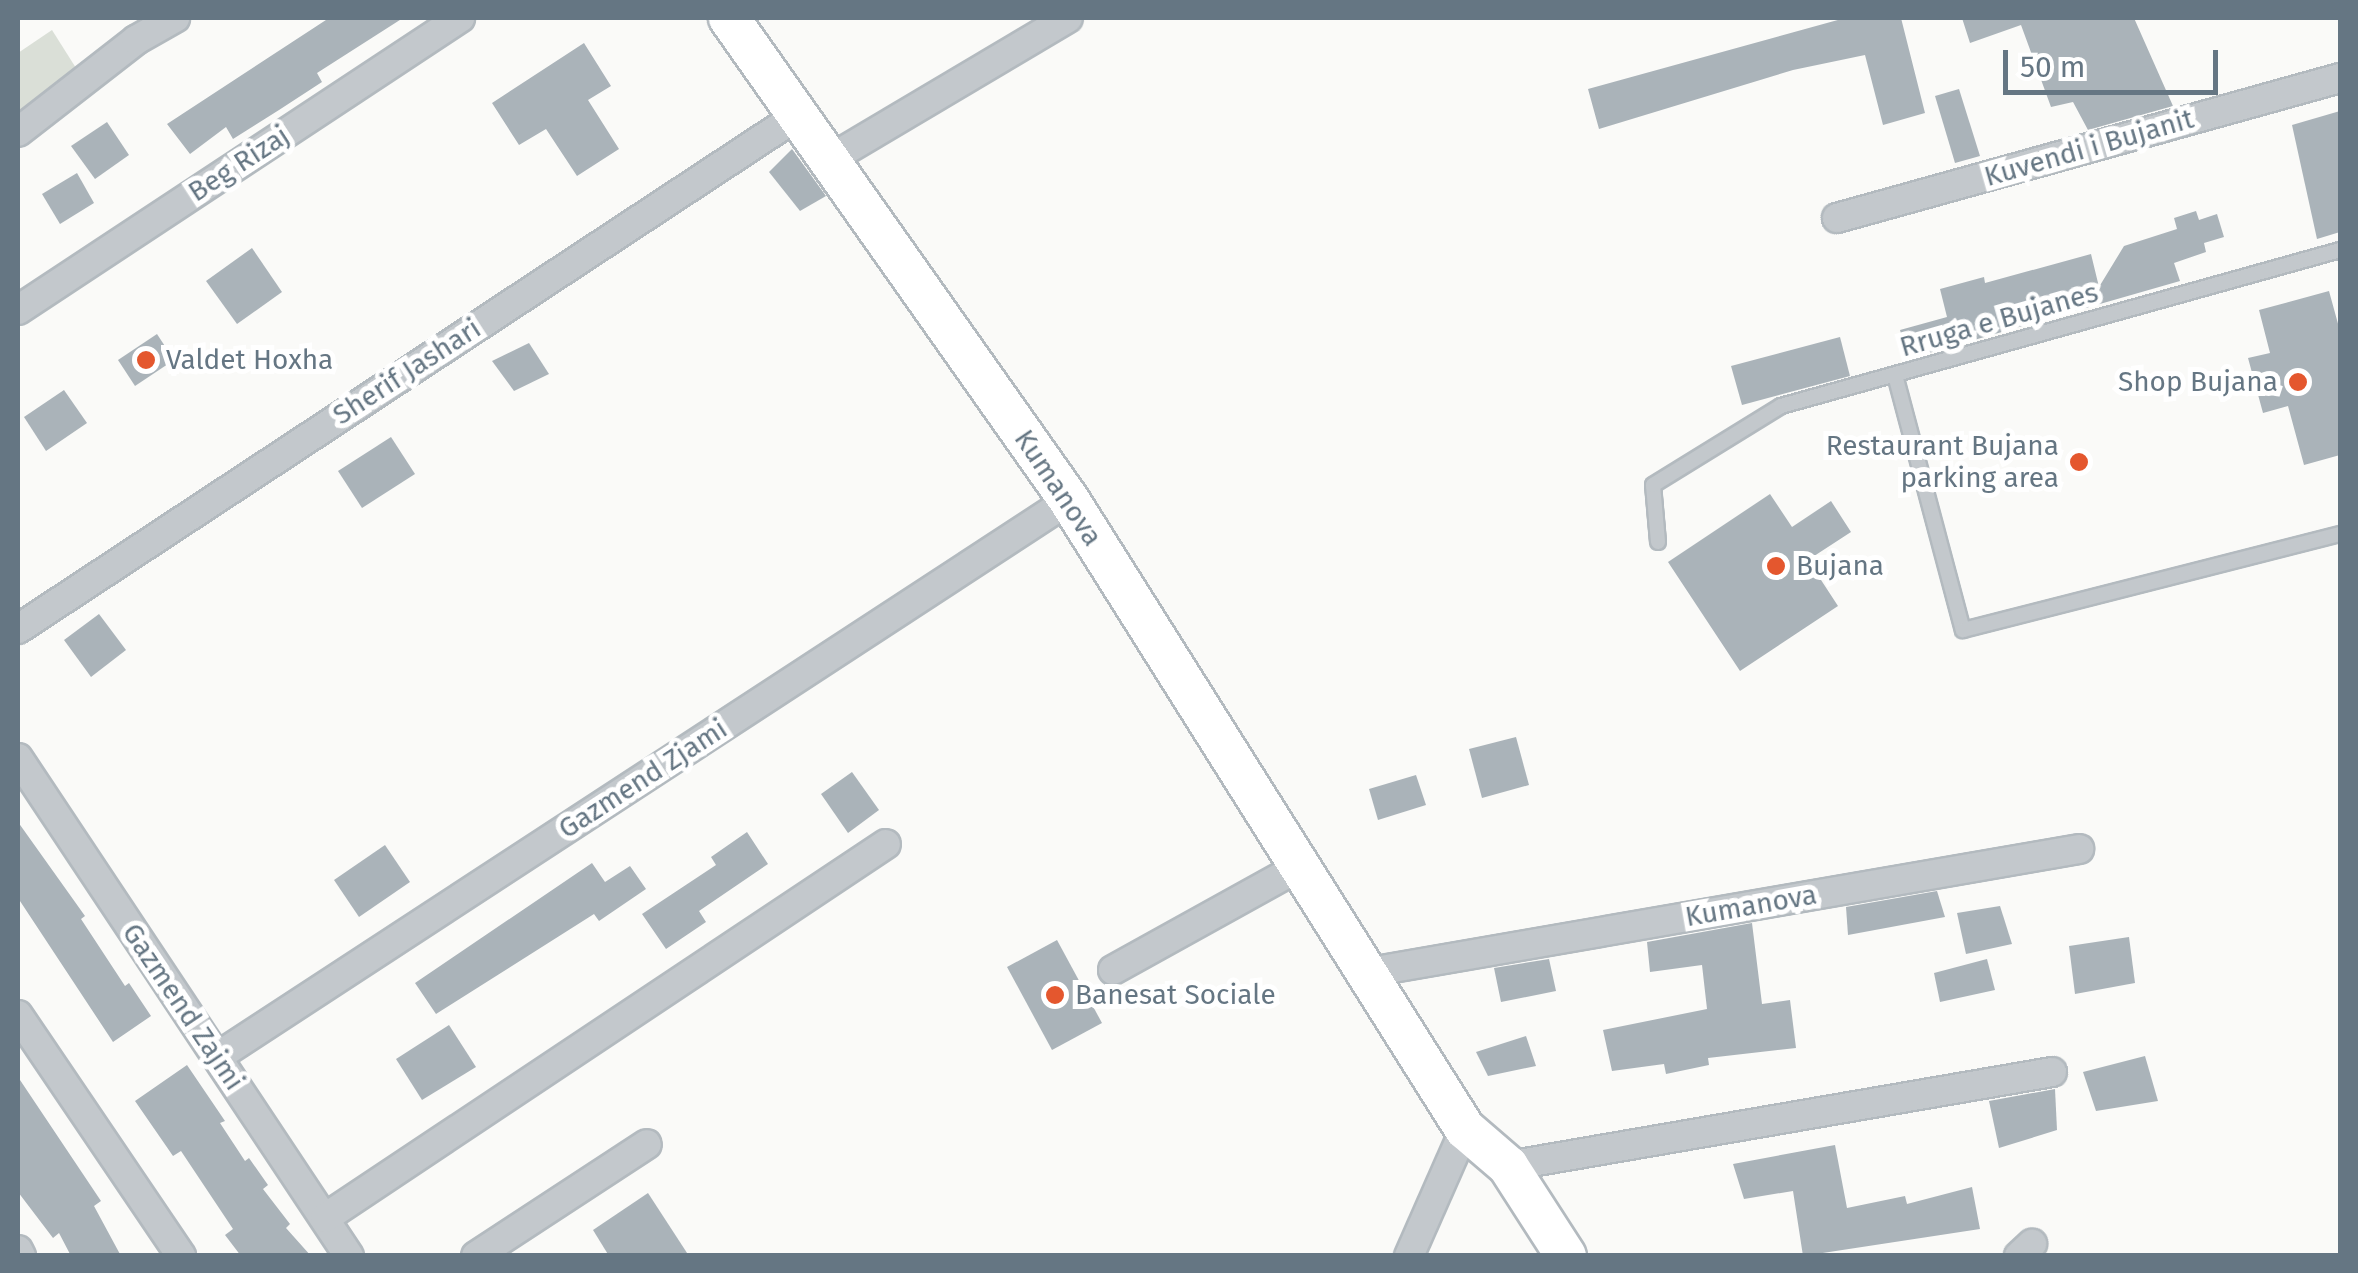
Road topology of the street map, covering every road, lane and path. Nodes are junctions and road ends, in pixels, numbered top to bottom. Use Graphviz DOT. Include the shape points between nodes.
graph roads {
  1 [pos="176,18"];
  2 [pos="460,18"];
  3 [pos="730,18"];
  4 [pos="1068,18"];
  5 [pos="2340,78"];
  6 [pos="796,116"];
  7 [pos="18,132"];
  8 [pos="827,160"];
  9 [pos="1836,218"];
  10 [pos="2340,250"];
  11 [pos="18,310"];
  12 [pos="1894,376"];
  13 [pos="1070,500"];
  14 [pos="2340,534"];
  15 [pos="1658,542"];
  16 [pos="18,629"];
  17 [pos="18,758"];
  18 [pos="886,844"];
  19 [pos="2079,849"];
  20 [pos="1298,867"];
  21 [pos="1114,970"];
  22 [pos="1364,973"];
  23 [pos="18,1015"];
  24 [pos="217,1058"];
  25 [pos="2052,1072"];
  26 [pos="1465,1129"];
  27 [pos="647,1144"];
  28 [pos="1508,1166"];
  29 [pos="325,1218"];
  30 [pos="181,1256"];
  31 [pos="350,1256"];
  32 [pos="476,1256"];
  33 [pos="1409,1256"];
  34 [pos="1566,1256"];
  1 -- 7 [label="street" via="136,40"];
  2 -- 11 [label="street, Beg Rizaj"];
  3 -- 6 [label="main road, Kumanova"];
  4 -- 8 [label="street"];
  5 -- 9 [label="street, Kuvendi i Bujanit"];
  6 -- 8 [label="main road, Kumanova"];
  6 -- 16 [label="street, Sherif Jashari"];
  8 -- 13 [label="main road, Kumanova"];
  10 -- 12 [label="lane, Rruga e Bujanes"];
  12 -- 14 [label="lane, Rruga e Bujanes" via="1963,630"];
  12 -- 15 [label="lane" via="1781,406 1653,485"];
  13 -- 20 [label="main road, Kumanova"];
  13 -- 24 [label="street, Gazmend Zjami"];
  17 -- 24 [label="street, Gazmend Zajmi"];
  18 -- 29 [label="street"];
  19 -- 22 [label="street, Kumanova"];
  20 -- 21 [label="street"];
  20 -- 22 [label="main road, Kumanova"];
  22 -- 26 [label="main road, Kumanova"];
  23 -- 30 [label="street"];
  24 -- 29 [label="street, Gazmend Zajmi"];
  25 -- 28 [label="street"];
  26 -- 28 [label="main road, Kumanova"];
  26 -- 33 [label="street"];
  27 -- 32 [label="street"];
  28 -- 34 [label="main road, Kumanova"];
  29 -- 31 [label="street, Gazmend Zajmi"];
}
